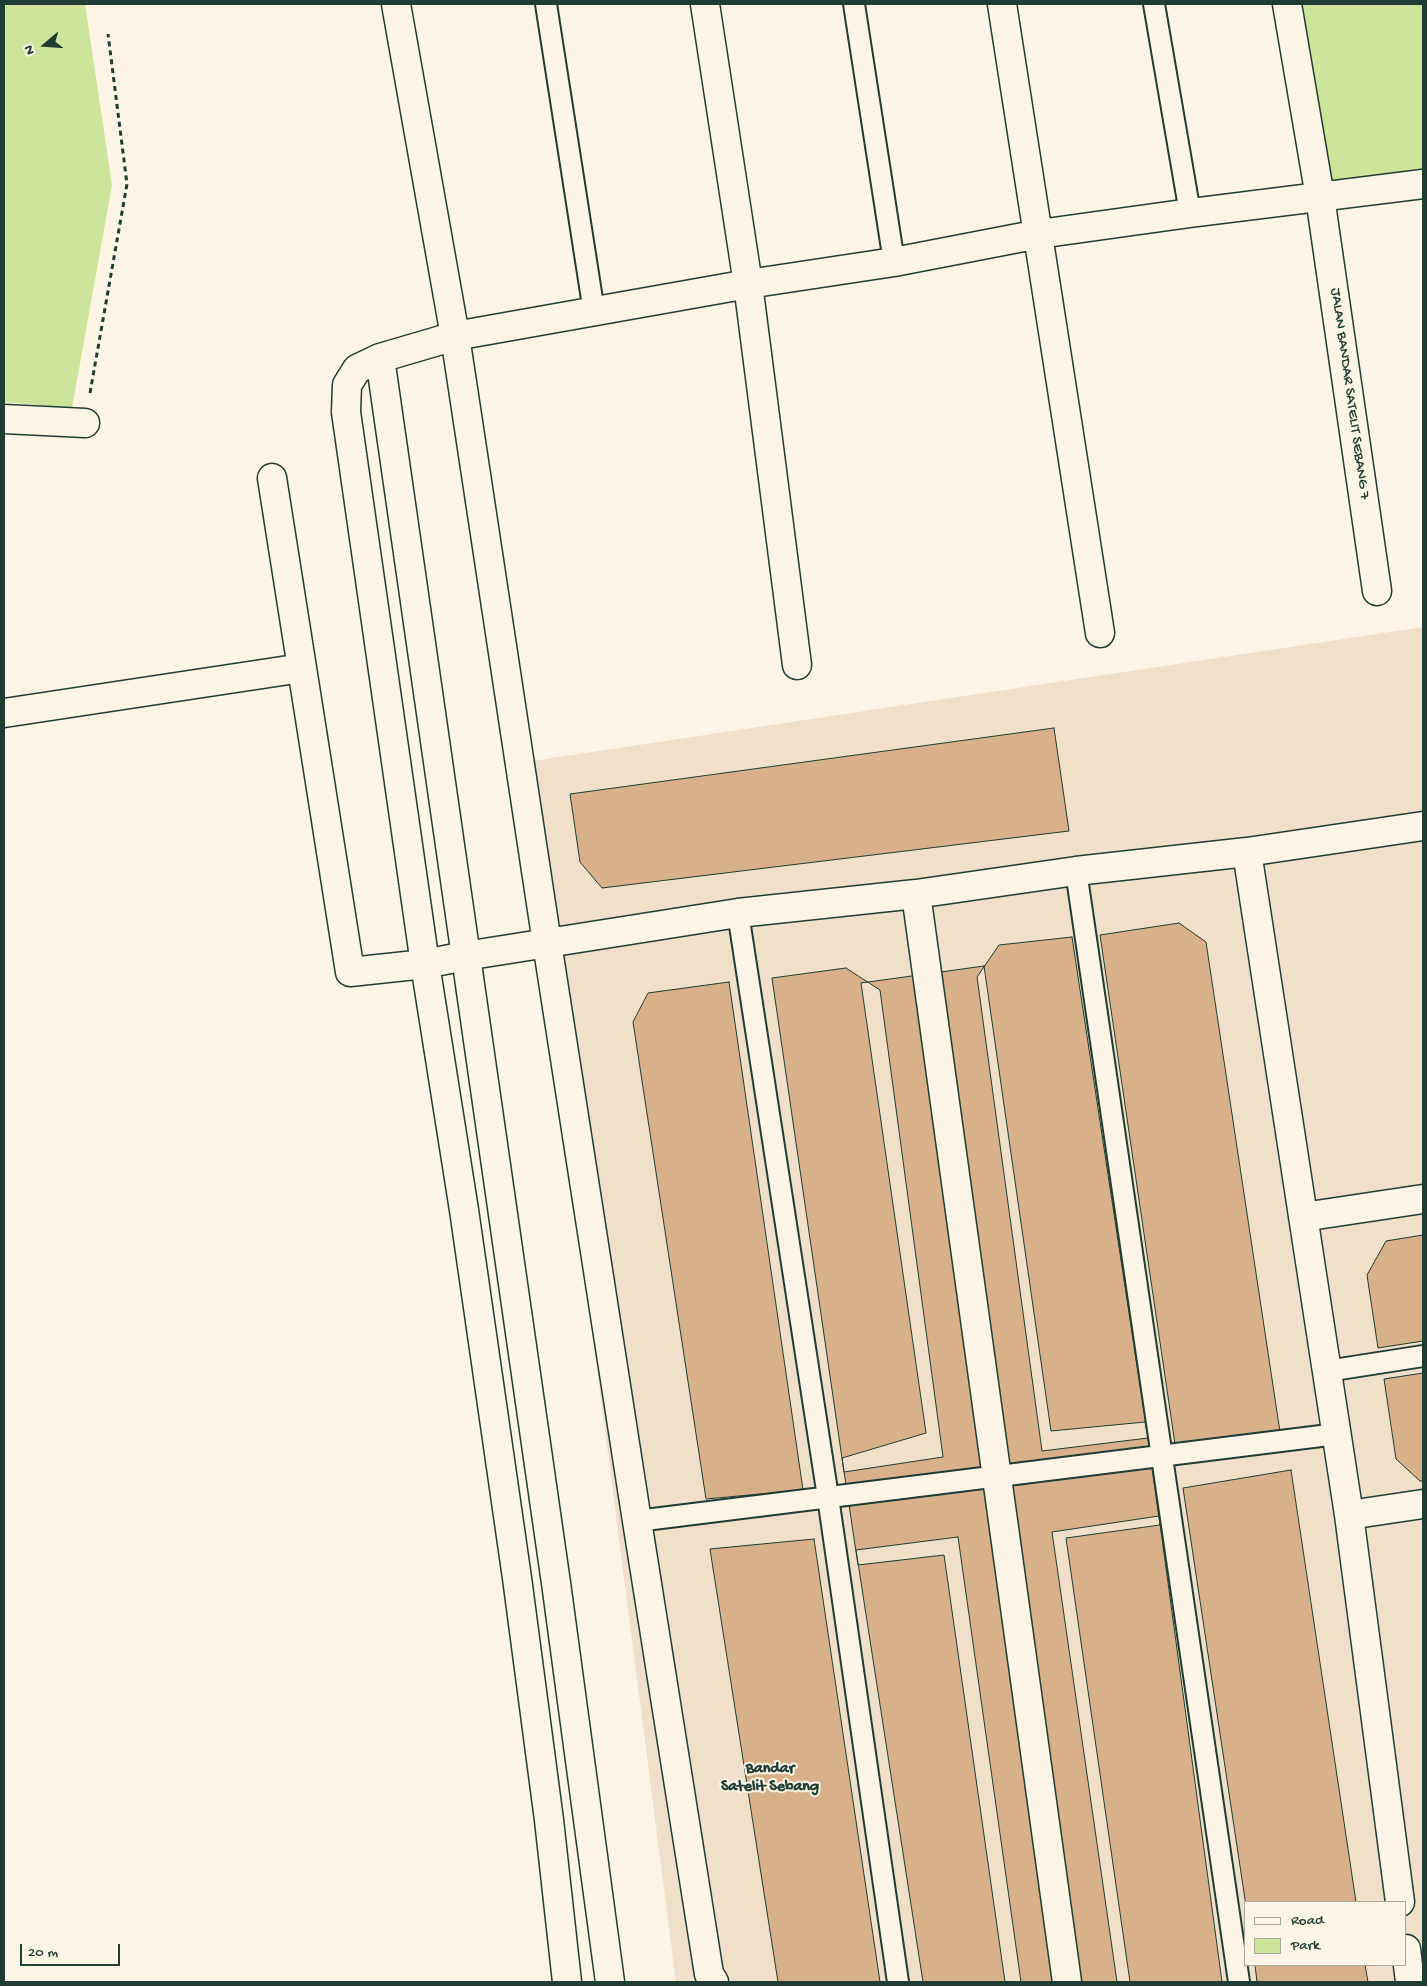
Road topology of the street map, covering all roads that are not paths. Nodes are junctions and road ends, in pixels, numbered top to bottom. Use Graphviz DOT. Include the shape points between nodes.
graph roads {
  1 [pos="396,4"];
  2 [pos="546,4"];
  3 [pos="704,4"];
  4 [pos="854,4"];
  5 [pos="1002,4"];
  6 [pos="1154,4"];
  7 [pos="1287,4"];
  8 [pos="1423,184"];
  9 [pos="1320,197"];
  10 [pos="1190,213"];
  11 [pos="1039,234"];
  12 [pos="894,262"];
  13 [pos="748,284"];
  14 [pos="594,312"];
  15 [pos="455,336"];
  16 [pos="380,358"];
  17 [pos="4,419"];
  18 [pos="84,423"];
  19 [pos="272,478"];
  20 [pos="1377,591"];
  21 [pos="1100,633"];
  22 [pos="797,664"];
  23 [pos="302,668"];
  24 [pos="4,713"];
  25 [pos="1423,826"];
  26 [pos="1247,852"];
  27 [pos="1076,871"];
  28 [pos="916,894"];
  29 [pos="738,912"];
  30 [pos="547,943"];
  31 [pos="465,956"];
  32 [pos="425,964"];
  33 [pos="1423,1199"];
  34 [pos="1303,1218"];
  35 [pos="1423,1356"];
  36 [pos="1327,1371"];
  37 [pos="1337,1434"];
  38 [pos="1162,1456"];
  39 [pos="997,1476"];
  40 [pos="828,1497"];
  41 [pos="1423,1504"];
  42 [pos="1349,1515"];
  43 [pos="637,1521"];
  44 [pos="1400,1901"];
  45 [pos="1407,1957"];
  46 [pos="567,1982"];
  47 [pos="610,1982"];
  48 [pos="714,1982"];
  49 [pos="898,1982"];
  50 [pos="1067,1982"];
  51 [pos="1239,1982"];
  52 [pos="1410,1982"];
  1 -- 15 [label="street"];
  2 -- 14 [label="lane"];
  3 -- 13 [label="street"];
  4 -- 12 [label="lane"];
  5 -- 11 [label="street"];
  6 -- 10 [label="lane"];
  7 -- 9 [label="street, JALAN BANDAR SATELIT SEBANG 7"];
  8 -- 9 [label="street"];
  9 -- 10 [label="street"];
  9 -- 20 [label="street, JALAN BANDAR SATELIT SEBANG 7"];
  10 -- 11 [label="street"];
  11 -- 12 [label="street"];
  11 -- 21 [label="street"];
  12 -- 13 [label="street"];
  13 -- 14 [label="street"];
  13 -- 22 [label="street"];
  14 -- 15 [label="street"];
  15 -- 16 [label="street"];
  15 -- 30 [label="street"];
  16 -- 31 [label="street"];
  16 -- 32 [label="street" via="357,369 347,385 346,412"];
  17 -- 18 [label="street"];
  19 -- 23 [label="street"];
  23 -- 24 [label="street"];
  23 -- 32 [label="street" via="350,972"];
  25 -- 26 [label="street"];
  26 -- 27 [label="street"];
  26 -- 34 [label="street"];
  27 -- 28 [label="street"];
  27 -- 38 [label="lane"];
  28 -- 29 [label="street"];
  28 -- 39 [label="street"];
  29 -- 30 [label="street"];
  29 -- 40 [label="lane"];
  30 -- 31 [label="street"];
  30 -- 43 [label="street"];
  31 -- 32 [label="street"];
  31 -- 47 [label="street"];
  32 -- 46 [label="street" via="519,1588"];
  33 -- 34 [label="street"];
  34 -- 36 [label="street"];
  35 -- 36 [label="lane"];
  36 -- 37 [label="street"];
  37 -- 38 [label="lane"];
  37 -- 42 [label="street"];
  38 -- 39 [label="lane"];
  38 -- 51 [label="lane"];
  39 -- 40 [label="lane"];
  39 -- 50 [label="street"];
  40 -- 43 [label="lane"];
  40 -- 49 [label="lane"];
  41 -- 42 [label="street"];
  42 -- 44 [label="street"];
  43 -- 48 [label="street" via="709,1974"];
  45 -- 52 [label="street"];
}
